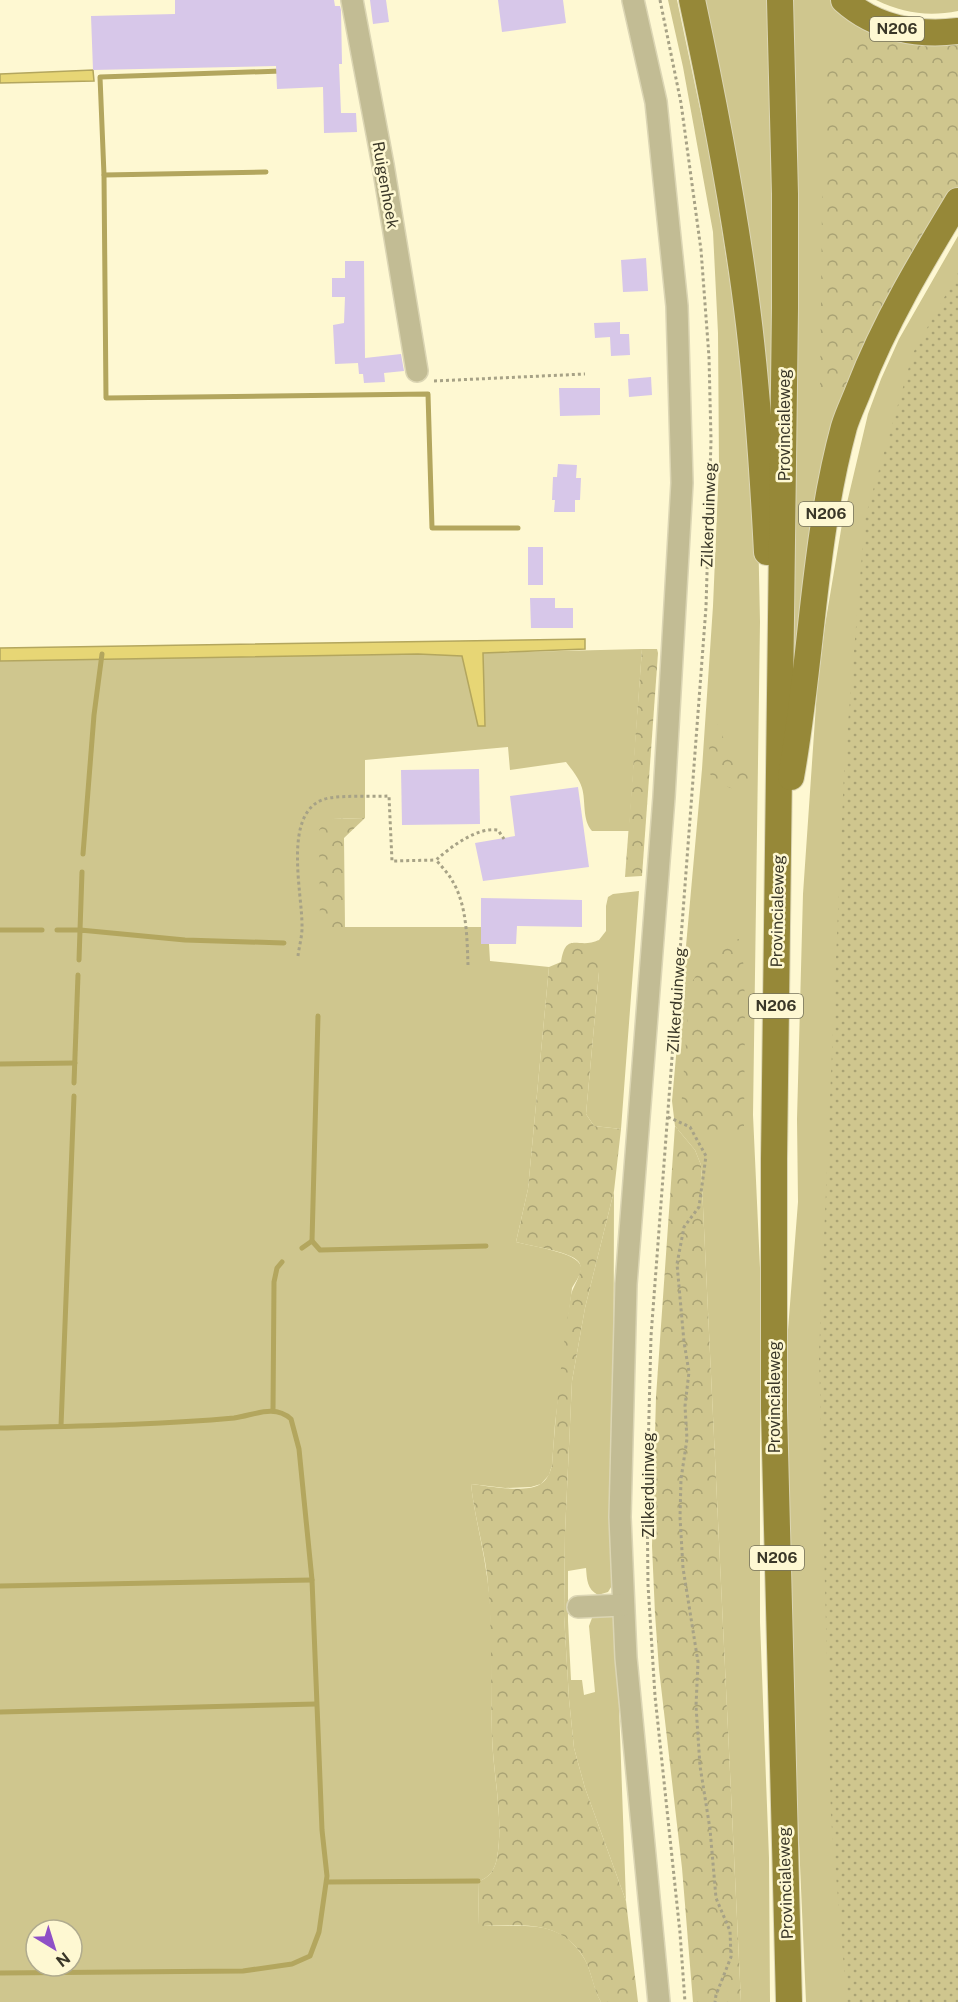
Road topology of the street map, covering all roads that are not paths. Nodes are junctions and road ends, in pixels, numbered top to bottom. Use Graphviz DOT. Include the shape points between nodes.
graph roads {
  1 [pos="352,0"];
  2 [pos="633,0"];
  3 [pos="692,0"];
  4 [pos="780,0"];
  5 [pos="844,0"];
  6 [pos="958,31"];
  7 [pos="958,201"];
  8 [pos="424,376"];
  9 [pos="781,647"];
  10 [pos="777,854"];
  11 [pos="623,1605"];
  12 [pos="578,1607"];
  13 [pos="658,2002"];
  14 [pos="789,2002"];
  1 -- 8 [label="street, Ruigenhoek"];
  2 -- 11 [label="street, Zilkerduinweg" via="656,102 675,283 682,483 664,797 626,1284 620,1516"];
  3 -- 9 [label="main road, N206" via="739,251 759,424 768,567"];
  4 -- 9 [label="main road, Provincialeweg / N206" via="785,296"];
  5 -- 6 [label="main road, N206" via="875,21 899,30"];
  7 -- 10 [label="main road, N206" via="901,296 845,425 830,486 798,740"];
  9 -- 10 [label="main road, Provincialeweg / N206"];
  10 -- 14 [label="main road, Provincialeweg / N206" via="774,1410"];
  11 -- 12 [label="street"];
  11 -- 13 [label="street, Zilkerduinweg"];
}
